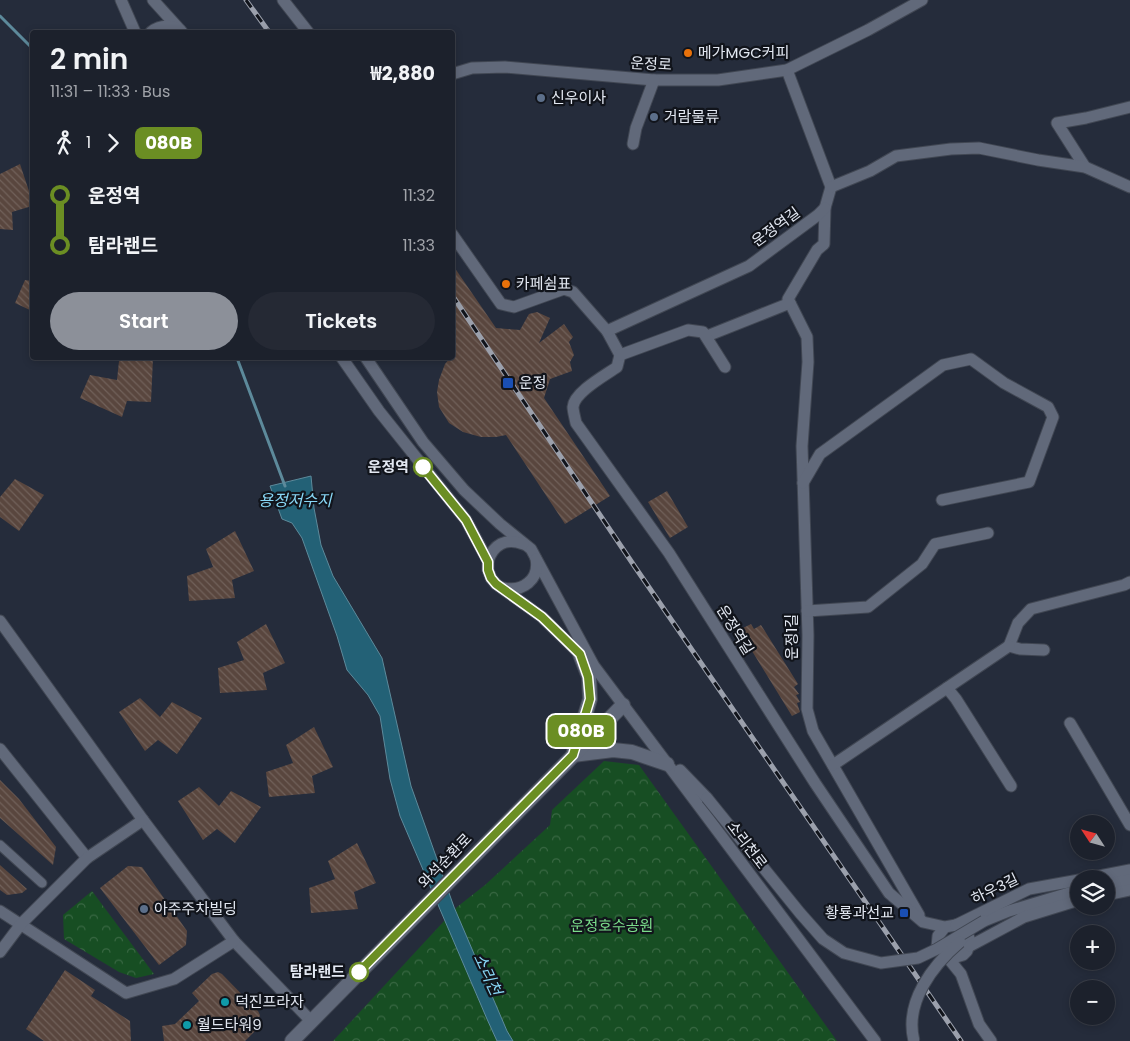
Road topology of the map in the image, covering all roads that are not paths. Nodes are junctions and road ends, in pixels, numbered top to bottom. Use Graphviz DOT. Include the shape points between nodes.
graph roads {
  1 [pos="121,0"];
  2 [pos="153,0"];
  3 [pos="283,0"];
  4 [pos="922,0"];
  5 [pos="134,30"];
  6 [pos="155,30"];
  7 [pos="177,30"];
  8 [pos="180,30"];
  9 [pos="306,30"];
  10 [pos="787,70"];
  11 [pos="455,73"];
  12 [pos="654,80"];
  13 [pos="1130,107"];
  14 [pos="633,144"];
  15 [pos="1085,167"];
  16 [pos="831,187"];
  17 [pos="1130,187"];
  18 [pos="825,208"];
  19 [pos="455,238"];
  20 [pos="790,302"];
  21 [pos="608,332"];
  22 [pos="707,336"];
  23 [pos="620,355"];
  24 [pos="343,360"];
  25 [pos="367,360"];
  26 [pos="725,367"];
  27 [pos="803,483"];
  28 [pos="942,500"];
  29 [pos="988,533"];
  30 [pos="525,544"];
  31 [pos="535,556"];
  32 [pos="488,562"];
  33 [pos="1130,582"];
  34 [pos="504,588"];
  35 [pos="807,611"];
  36 [pos="0,621"];
  37 [pos="1010,646"];
  38 [pos="1044,650"];
  39 [pos="580,654"];
  40 [pos="594,666"];
  41 [pos="947,688"];
  42 [pos="623,705"];
  43 [pos="1070,723"];
  44 [pos="642,730"];
  45 [pos="0,749"];
  46 [pos="573,755"];
  47 [pos="667,764"];
  48 [pos="833,765"];
  49 [pos="1011,786"];
  50 [pos="143,820"];
  51 [pos="1130,825"];
  52 [pos="0,845"];
  53 [pos="87,858"];
  54 [pos="1130,870"];
  55 [pos="1115,873"];
  56 [pos="1130,880"];
  57 [pos="1070,882"];
  58 [pos="1115,882"];
  59 [pos="42,883"];
  60 [pos="1130,890"];
  61 [pos="1070,893"];
  62 [pos="1115,893"];
  63 [pos="1070,903"];
  64 [pos="0,911"];
  65 [pos="984,921"];
  66 [pos="923,922"];
  67 [pos="21,924"];
  68 [pos="950,926"];
  69 [pos="234,941"];
  70 [pos="937,941"];
  71 [pos="966,951"];
  72 [pos="0,952"];
  73 [pos="948,958"];
  74 [pos="961,974"];
  75 [pos="311,1021"];
  76 [pos="292,1041"];
  77 [pos="875,1041"];
  78 [pos="914,1041"];
  79 [pos="990,1041"];
  1 -- 5 [label="street"];
  2 -- 8 [label="street"];
  3 -- 9 [label="street"];
  4 -- 10 [label="street, 운정로"];
  6 -- 7 [label="street" via="167,26"];
  10 -- 12 [label="street, 운정로" via="718,80"];
  10 -- 16 [label="street"];
  11 -- 12 [label="street, 운정로" via="472,68 505,67"];
  12 -- 14 [label="street"];
  13 -- 15 [label="street" via="1057,123"];
  15 -- 16 [label="street" via="979,148 951,149 896,156"];
  15 -- 17 [label="street"];
  16 -- 18 [label="street"];
  18 -- 20 [label="street" via="824,244 788,298"];
  18 -- 21 [label="street, 운정역길" via="749,266"];
  19 -- 21 [label="street" via="501,304 514,307 564,289 573,292"];
  20 -- 22 [label="street"];
  20 -- 27 [label="street, 운정1길" via="807,337"];
  21 -- 23 [label="street"];
  22 -- 23 [label="street" via="703,332 688,330"];
  22 -- 26 [label="street"];
  23 -- 66 [label="street, 운정역길" via="617,367 576,398 573,407 576,423 669,553 889,893"];
  24 -- 32 [label="street" via="379,411 455,504"];
  25 -- 30 [label="street" via="424,442 464,490"];
  27 -- 28 [label="street" via="820,454 943,365 970,359 1004,383 1048,407 1053,417 1029,482"];
  27 -- 35 [label="street, 운정1길"];
  29 -- 35 [label="street" via="934,544 922,564 868,607"];
  30 -- 31 [label="street"];
  30 -- 32 [label="street" via="502,543"];
  31 -- 34 [label="street" via="533,578 512,590"];
  31 -- 40 [label="street"];
  32 -- 34 [label="street" via="491,578"];
  33 -- 37 [label="street" via="1031,609 1018,623"];
  34 -- 39 [label="street" via="542,617"];
  35 -- 48 [label="street, 운정1길" via="807,710 812,731"];
  36 -- 50 [label="street"];
  37 -- 38 [label="street"];
  37 -- 41 [label="street"];
  39 -- 40 [label="street"];
  39 -- 46 [label="street" via="588,677 590,699"];
  40 -- 42 [label="street, 소리천로"];
  41 -- 48 [label="street"];
  41 -- 49 [label="street"];
  42 -- 44 [label="street, 소리천로"];
  42 -- 46 [label="street, 와석순환로"];
  43 -- 51 [label="street"];
  44 -- 47 [label="street, 소리천로"];
  44 -- 65 [label="street, bridge" via="707,798 823,939 844,953 881,963 918,958"];
  45 -- 53 [label="street"];
  46 -- 47 [label="street" via="613,750 632,752"];
  46 -- 75 [label="street, 와석순환로"];
  47 -- 77 [label="street, 소리천로"];
  48 -- 66 [label="street, 운정1길"];
  50 -- 53 [label="street"];
  50 -- 69 [label="street"];
  52 -- 59 [label="street"];
  53 -- 67 [label="street"];
  54 -- 55 [label="street"];
  56 -- 58 [label="street"];
  57 -- 68 [label="street, 하우3길" via="1029,889"];
  60 -- 62 [label="street"];
  61 -- 65 [label="street"];
  63 -- 71 [label="street" via="1024,917"];
  64 -- 67 [label="street"];
  65 -- 78 [label="street, bridge" via="944,956 928,975 916,1005 912,1031"];
  66 -- 68 [label="street"];
  66 -- 70 [label="street, 운정1길"];
  67 -- 69 [label="street" via="126,993 174,979"];
  67 -- 72 [label="street"];
  68 -- 70 [label="street" via="938,936"];
  68 -- 71 [label="street" via="961,927 969,935"];
  69 -- 75 [label="street"];
  70 -- 73 [label="street" via="940,951"];
  71 -- 73 [label="street" via="959,958"];
  71 -- 74 [label="street"];
  73 -- 74 [label="street"];
  74 -- 79 [label="street" via="979,1024"];
  75 -- 76 [label="street, 와석순환로"];
}
